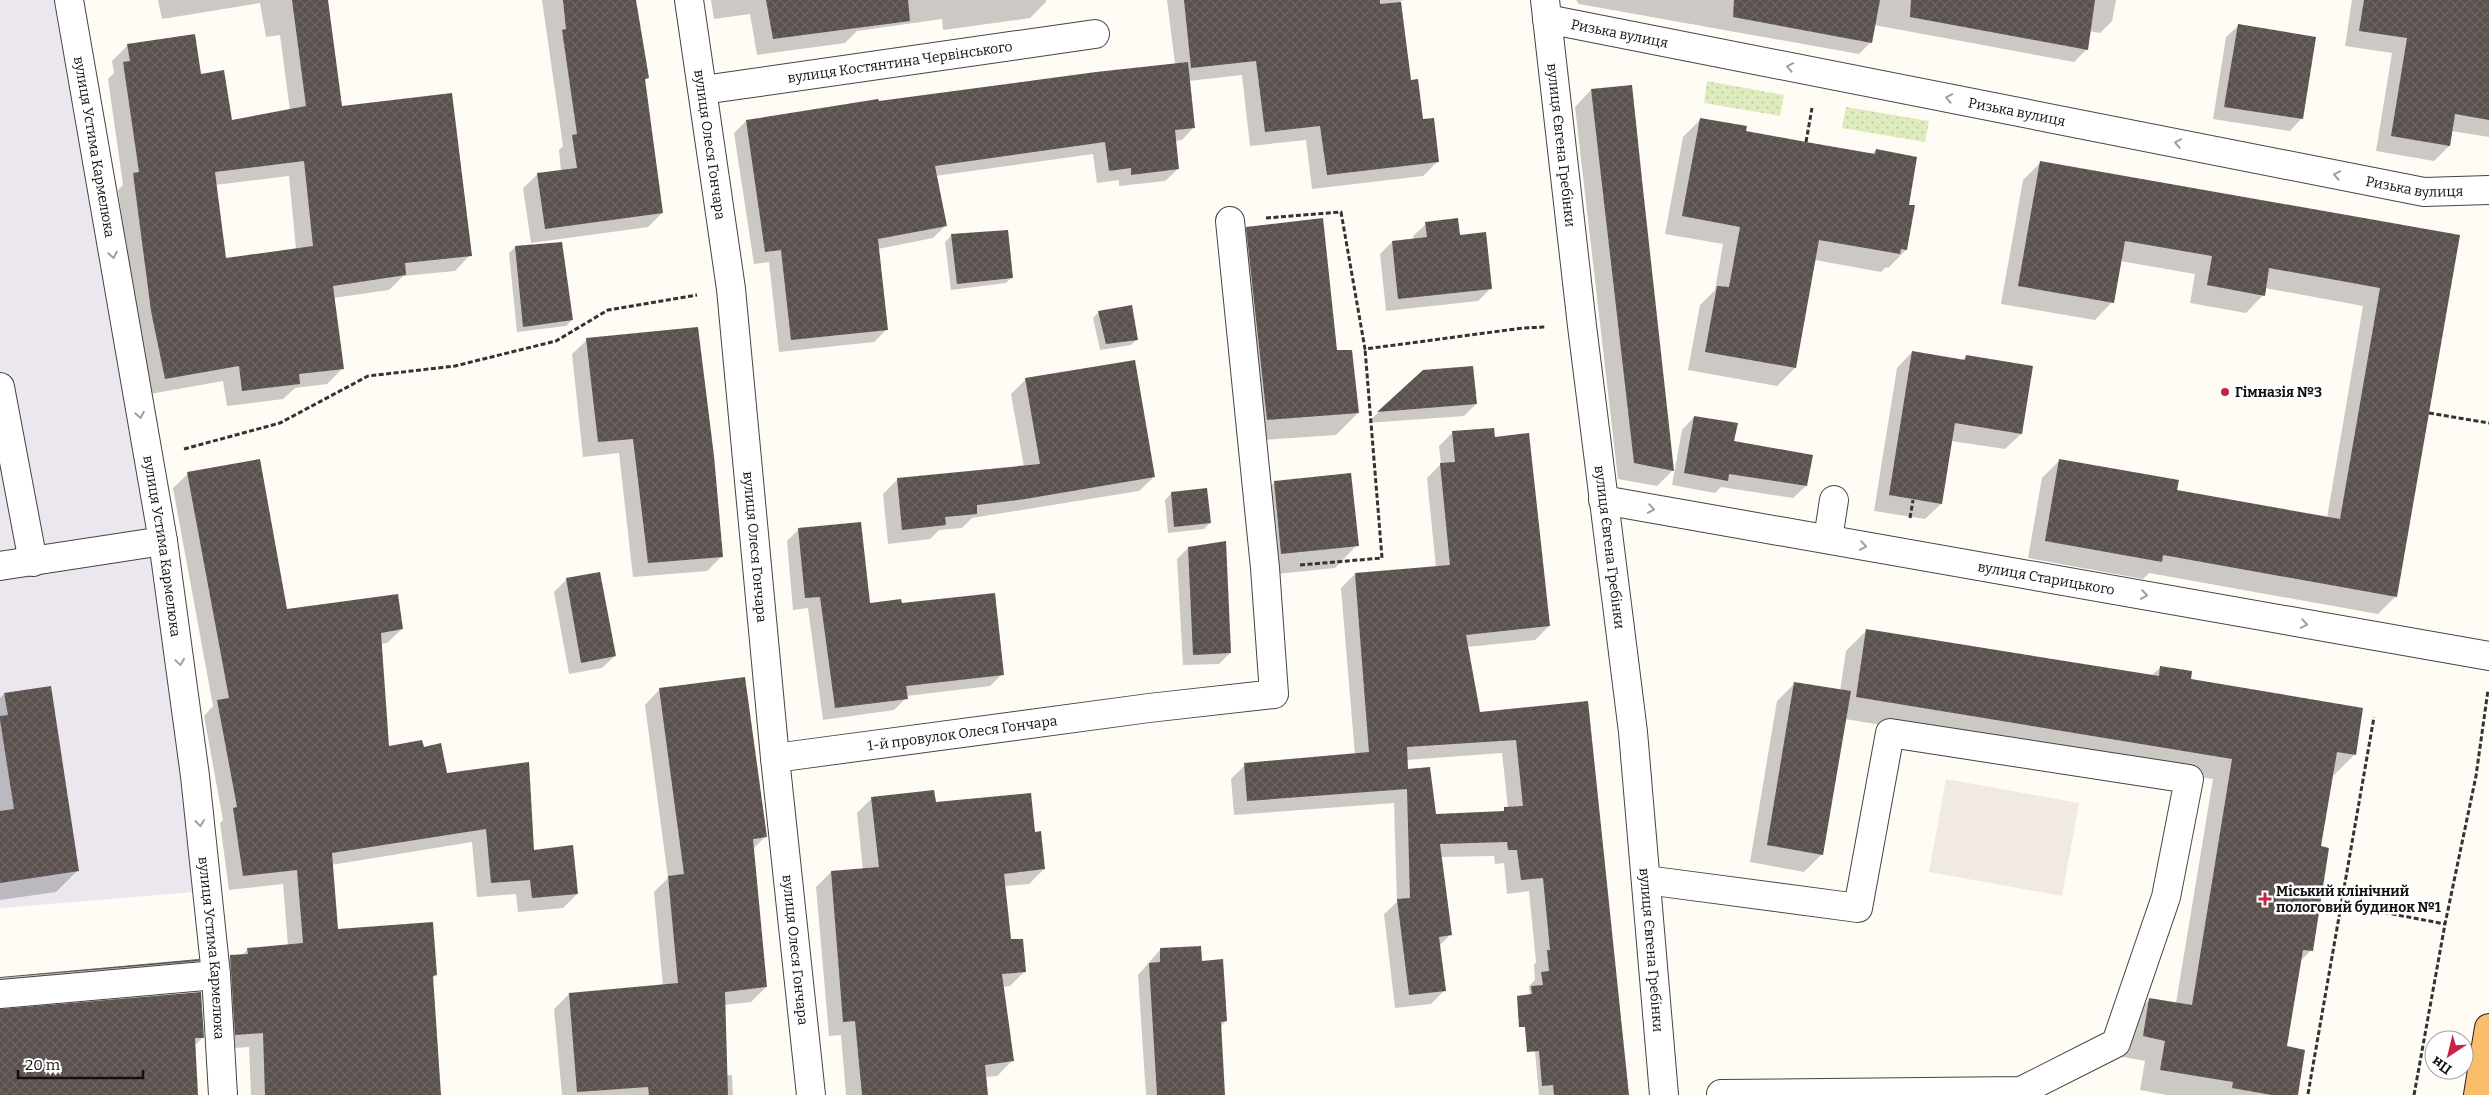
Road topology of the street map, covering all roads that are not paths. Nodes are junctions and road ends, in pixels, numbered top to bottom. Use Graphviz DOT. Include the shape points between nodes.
graph roads {
  1 [pos="69,0"];
  2 [pos="689,0"];
  3 [pos="1546,10"];
  4 [pos="1095,34"];
  5 [pos="703,90"];
  6 [pos="2489,190"];
  7 [pos="1230,221"];
  8 [pos="0,387"];
  9 [pos="1603,500"];
  10 [pos="1834,500"];
  11 [pos="1828,539"];
  12 [pos="163,541"];
  13 [pos="34,562"];
  14 [pos="0,566"];
  15 [pos="2489,656"];
  16 [pos="776,758"];
  17 [pos="1646,880"];
  18 [pos="216,975"];
  19 [pos="0,994"];
  20 [pos="2489,1028"];
  21 [pos="1720,1094"];
  22 [pos="223,1095"];
  23 [pos="811,1095"];
  24 [pos="1664,1095"];
  25 [pos="2478,1095"];
  1 -- 12 [label="street, вулиця Устима Кармелюка, one-way"];
  2 -- 5 [label="street, вулиця Олеся Гончара"];
  6 -- 3 [label="street, Ризька вулиця, one-way" via="2424,192"];
  3 -- 9 [label="street, вулиця Євгена Гребінки"];
  4 -- 5 [label="street, вулиця Костянтина Червінського"];
  5 -- 16 [label="street, вулиця Олеся Гончара" via="731,290"];
  7 -- 16 [label="street, 1-й провулок Олеся Гончара" via="1265,568 1274,694"];
  8 -- 13 [label="street"];
  9 -- 11 [label="street, вулиця Старицького, one-way"];
  9 -- 17 [label="street, вулиця Євгена Гребінки" via="1633,732"];
  10 -- 11 [label="street"];
  11 -- 15 [label="street, вулиця Старицького, one-way"];
  12 -- 13 [label="street"];
  12 -- 18 [label="street, вулиця Устима Кармелюка, one-way" via="196,776"];
  13 -- 14 [label="street"];
  16 -- 23 [label="street, вулиця Олеся Гончара"];
  17 -- 21 [label="street" via="1858,908 1890,733 2189,779 2166,897 2116,1043 2021,1091"];
  17 -- 24 [label="street, вулиця Євгена Гребінки"];
  18 -- 19 [label="street"];
  18 -- 22 [label="street, вулиця Устима Кармелюка"];
  20 -- 25 [label="main road"];
}
